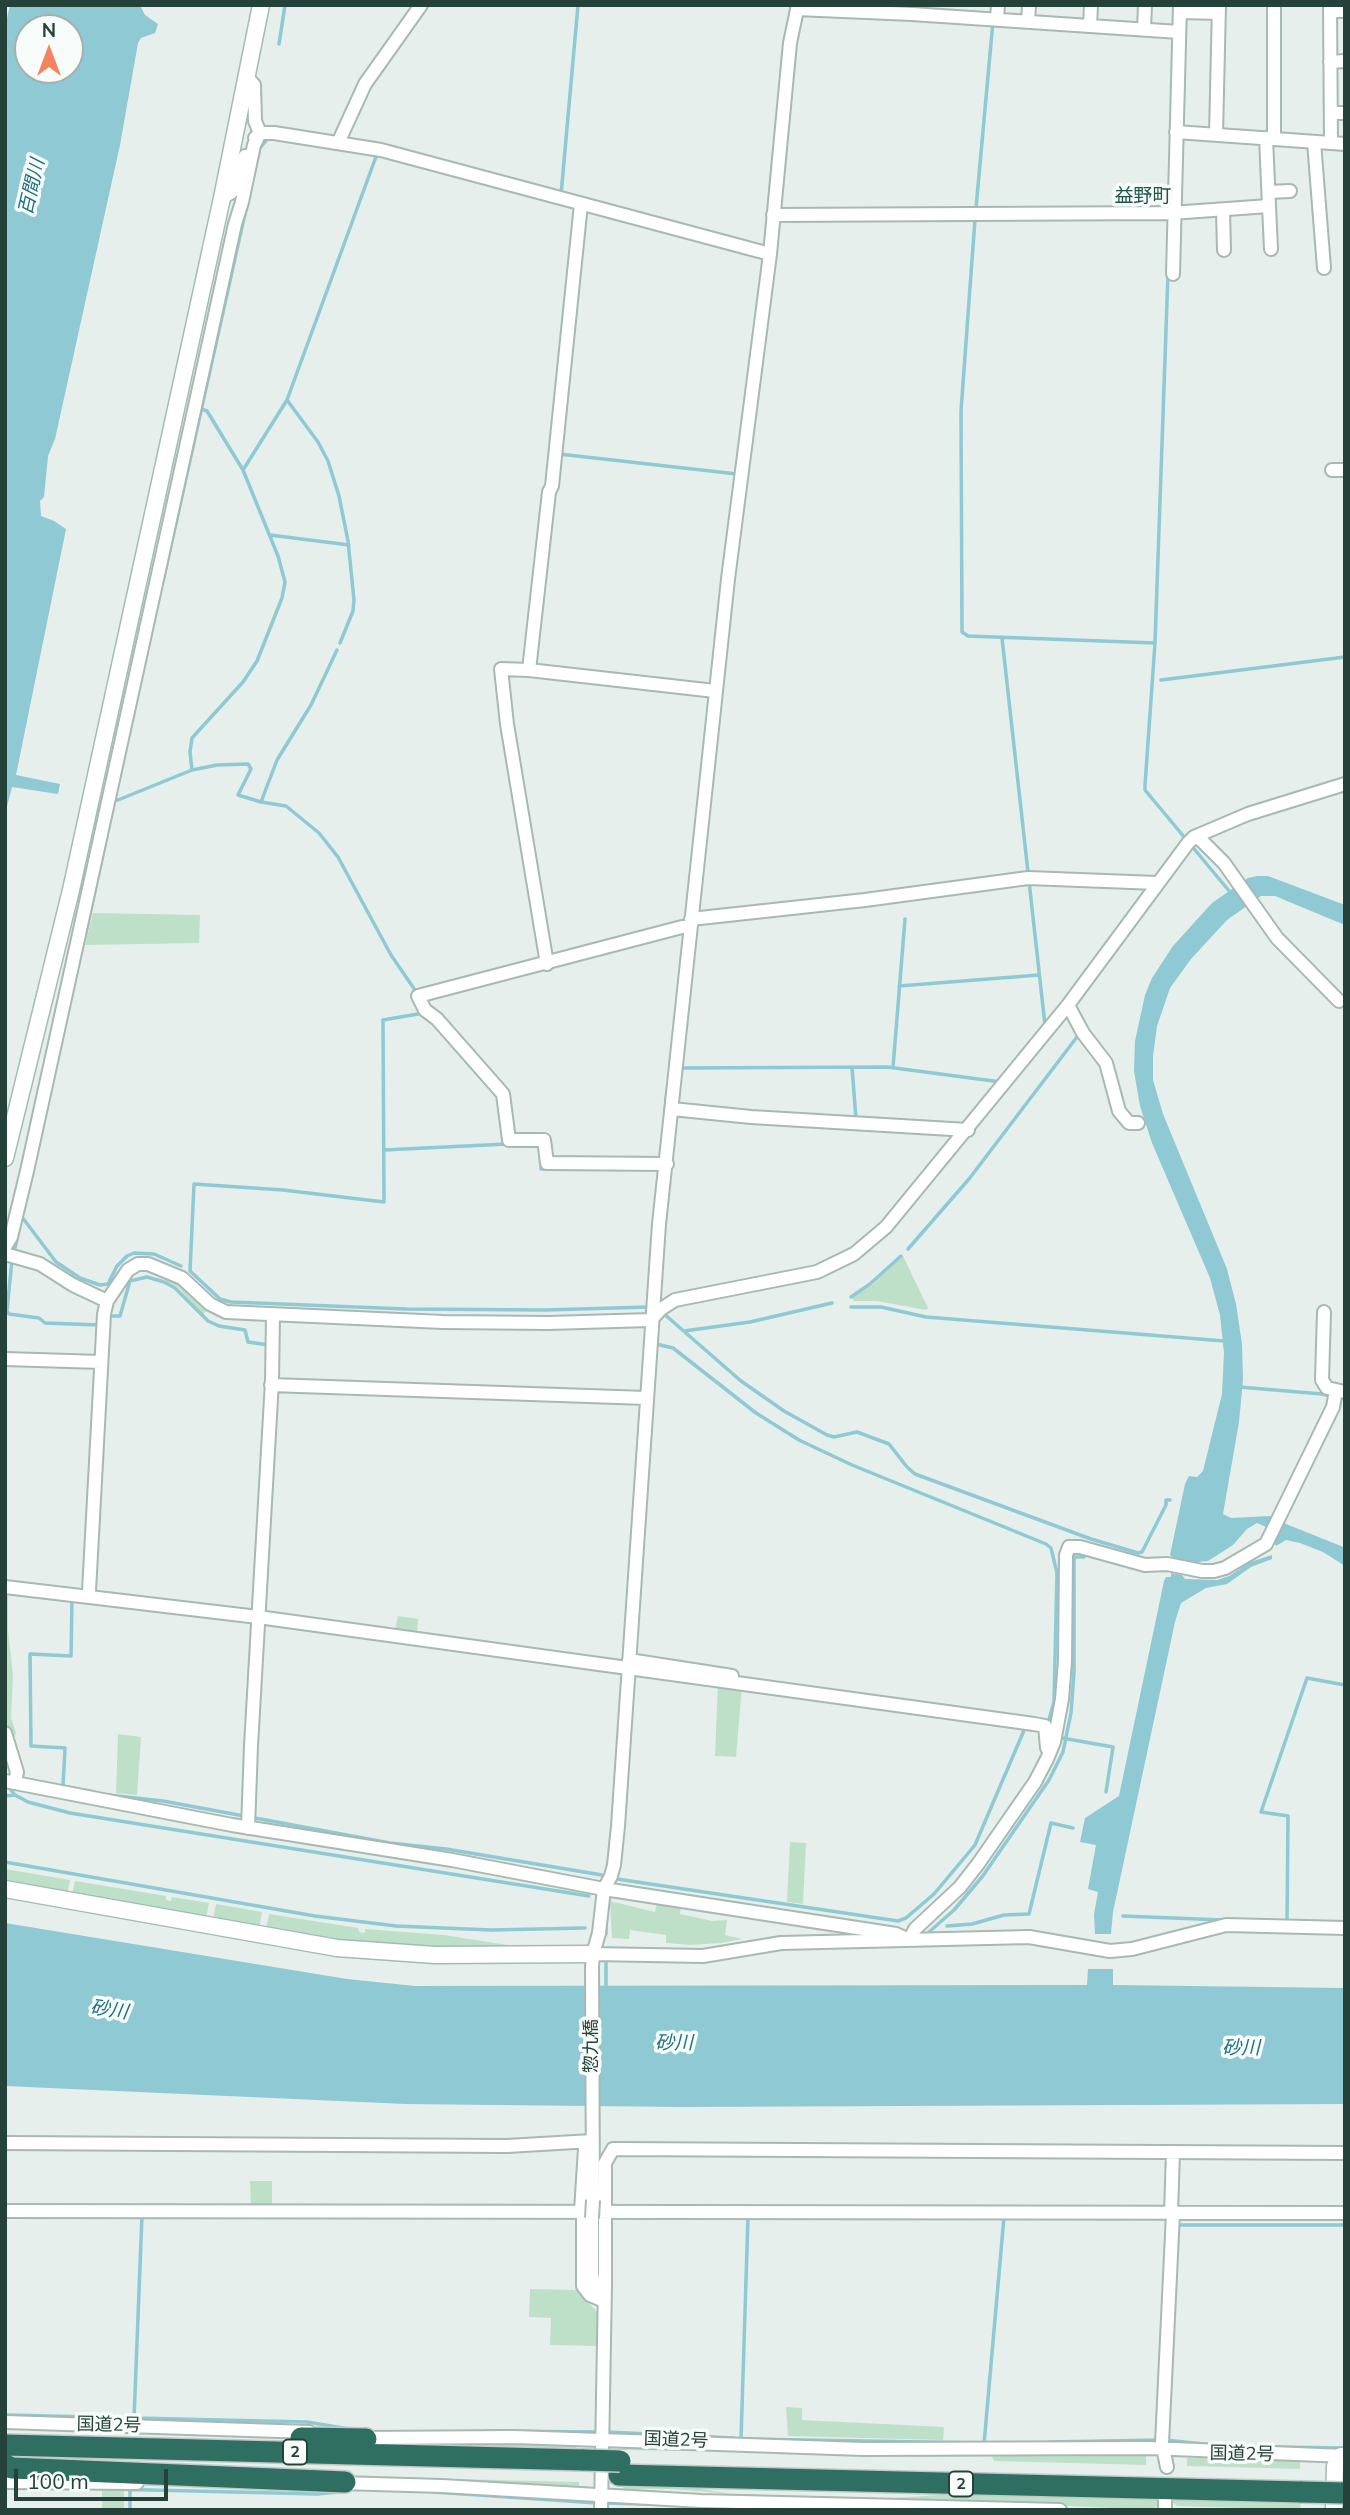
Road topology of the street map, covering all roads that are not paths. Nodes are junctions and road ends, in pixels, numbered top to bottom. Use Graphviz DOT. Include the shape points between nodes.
graph roads {
  1 [pos="261,5"];
  2 [pos="422,5"];
  3 [pos="998,5"];
  4 [pos="1029,5"];
  5 [pos="1091,5"];
  6 [pos="1145,5"];
  7 [pos="1274,5"];
  8 [pos="797,7"];
  9 [pos="1180,8"];
  10 [pos="1330,8"];
  11 [pos="1219,9"];
  12 [pos="1345,11"];
  13 [pos="994,19"];
  14 [pos="1028,22"];
  15 [pos="1090,26"];
  16 [pos="1144,29"];
  17 [pos="1176,32"];
  18 [pos="1331,61"];
  19 [pos="1345,61"];
  20 [pos="247,77"];
  21 [pos="1331,113"];
  22 [pos="1345,113"];
  23 [pos="1176,132"];
  24 [pos="267,133"];
  25 [pos="1216,135"];
  26 [pos="1268,141"];
  27 [pos="338,143"];
  28 [pos="1331,143"];
  29 [pos="1345,144"];
  30 [pos="1314,145"];
  31 [pos="1290,191"];
  32 [pos="1269,192"];
  33 [pos="222,198"];
  34 [pos="581,204"];
  35 [pos="1269,206"];
  36 [pos="1223,209"];
  37 [pos="1171,213"];
  38 [pos="773,215"];
  39 [pos="1271,249"];
  40 [pos="1224,250"];
  41 [pos="766,254"];
  42 [pos="1324,268"];
  43 [pos="1173,274"];
  44 [pos="529,670"];
  45 [pos="715,691"];
  46 [pos="1345,784"];
  47 [pos="1191,840"];
  48 [pos="1157,883"];
  49 [pos="688,925"];
  50 [pos="547,964"];
  51 [pos="1339,1000"];
  52 [pos="1070,1006"];
  53 [pos="672,1109"];
  54 [pos="1138,1123"];
  55 [pos="965,1129"];
  56 [pos="5,1158"];
  57 [pos="667,1164"];
  58 [pos="5,1247"];
  59 [pos="5,1254"];
  60 [pos="107,1301"];
  61 [pos="1324,1312"];
  62 [pos="273,1315"];
  63 [pos="648,1321"];
  64 [pos="5,1359"];
  65 [pos="99,1362"];
  66 [pos="272,1382"];
  67 [pos="1337,1394"];
  68 [pos="643,1398"];
  69 [pos="5,1587"];
  70 [pos="89,1591"];
  71 [pos="258,1617"];
  72 [pos="628,1664"];
  73 [pos="738,1677"];
  74 [pos="5,1733"];
  75 [pos="1047,1759"];
  76 [pos="9,1782"];
  77 [pos="249,1820"];
  78 [pos="5,1889"];
  79 [pos="604,1889"];
  80 [pos="1345,1928"];
  81 [pos="909,1940"];
  82 [pos="592,1961"];
  83 [pos="589,2142"];
  84 [pos="5,2143"];
  85 [pos="1173,2152"];
  86 [pos="1345,2153"];
  87 [pos="5,2211"];
  88 [pos="585,2213"];
  89 [pos="1345,2213"];
  90 [pos="606,2214"];
  91 [pos="1172,2215"];
  92 [pos="604,2301"];
  93 [pos="5,2423"];
  94 [pos="5,2436"];
  95 [pos="366,2439"];
  96 [pos="603,2439"];
  97 [pos="1163,2443"];
  98 [pos="5,2445"];
  99 [pos="1344,2458"];
  100 [pos="5,2459"];
  101 [pos="5,2465"];
  102 [pos="1167,2466"];
  103 [pos="584,2467"];
  104 [pos="1345,2479"];
  105 [pos="5,2482"];
  106 [pos="345,2482"];
  107 [pos="1302,2485"];
  108 [pos="1345,2493"];
  109 [pos="601,2496"];
  110 [pos="975,2508"];
  111 [pos="601,2510"];
  112 [pos="1060,2510"];
  113 [pos="1334,2510"];
  1 -- 20 [label="street"];
  2 -- 27 [label="street" via="365,84"];
  3 -- 13 [label="street"];
  4 -- 14 [label="street"];
  5 -- 15 [label="street"];
  6 -- 16 [label="street"];
  7 -- 26 [label="street"];
  8 -- 13 [label="street"];
  8 -- 38 [label="street, 惣九橋"];
  9 -- 11 [label="street"];
  9 -- 17 [label="street"];
  10 -- 12 [label="street"];
  10 -- 18 [label="street"];
  11 -- 25 [label="street"];
  13 -- 14 [label="street"];
  14 -- 15 [label="street"];
  15 -- 16 [label="street"];
  16 -- 17 [label="street"];
  17 -- 23 [label="street"];
  18 -- 19 [label="street"];
  18 -- 21 [label="street"];
  20 -- 24 [label="street" via="254,85 255,121"];
  20 -- 33 [label="street"];
  21 -- 22 [label="street"];
  21 -- 28 [label="street"];
  23 -- 25 [label="street"];
  23 -- 37 [label="street"];
  24 -- 27 [label="street"];
  24 -- 33 [label="street" via="250,143 232,192"];
  24 -- 58 [label="street" via="254,145 235,224 27,1171"];
  25 -- 26 [label="street"];
  26 -- 30 [label="street"];
  26 -- 32 [label="street"];
  27 -- 34 [label="street" via="381,150"];
  28 -- 29 [label="street"];
  28 -- 30 [label="street"];
  30 -- 42 [label="street"];
  31 -- 32 [label="street"];
  32 -- 35 [label="street"];
  33 -- 56 [label="street" via="71,890"];
  34 -- 41 [label="street"];
  34 -- 44 [label="street"];
  35 -- 36 [label="street"];
  35 -- 39 [label="street"];
  36 -- 37 [label="street"];
  36 -- 40 [label="street"];
  37 -- 38 [label="street"];
  37 -- 43 [label="street"];
  38 -- 41 [label="street, 惣九橋"];
  41 -- 45 [label="street, 惣九橋"];
  44 -- 45 [label="street"];
  44 -- 50 [label="street" via="502,669 503,692"];
  45 -- 49 [label="street, 惣九橋"];
  46 -- 47 [label="street" via="1248,814"];
  47 -- 48 [label="street"];
  47 -- 51 [label="street" via="1209,848 1277,938"];
  48 -- 49 [label="street" via="1029,878"];
  48 -- 52 [label="street"];
  49 -- 50 [label="street"];
  49 -- 53 [label="street, 惣九橋"];
  50 -- 57 [label="street" via="418,996 425,1010 503,1094 509,1140 544,1140 547,1163"];
  52 -- 54 [label="street" via="1105,1063 1119,1111 1129,1123"];
  52 -- 55 [label="street"];
  53 -- 55 [label="street"];
  53 -- 57 [label="street, 惣九橋"];
  55 -- 63 [label="street" via="886,1227 854,1254 803,1276 675,1300"];
  57 -- 63 [label="street, 惣九橋"];
  59 -- 60 [label="street" via="40,1264"];
  60 -- 62 [label="street" via="128,1270 148,1264 182,1278 226,1312"];
  60 -- 65 [label="street"];
  61 -- 67 [label="street" via="1322,1380"];
  62 -- 63 [label="street"];
  62 -- 66 [label="street"];
  63 -- 68 [label="street, 惣九橋"];
  64 -- 65 [label="street"];
  65 -- 70 [label="street"];
  66 -- 68 [label="street"];
  66 -- 71 [label="street"];
  67 -- 75 [label="street" via="1266,1544 1225,1568 1202,1571 1145,1565 1069,1547 1062,1699"];
  68 -- 72 [label="street, 惣九橋"];
  69 -- 71 [label="street"];
  71 -- 72 [label="street"];
  71 -- 77 [label="street"];
  72 -- 73 [label="street"];
  72 -- 75 [label="street" via="1045,1726"];
  72 -- 79 [label="street, 惣九橋" via="614,1865"];
  74 -- 76 [label="street" via="17,1772"];
  75 -- 81 [label="street" via="978,1864"];
  76 -- 77 [label="street"];
  77 -- 79 [label="street"];
  78 -- 82 [label="street" via="337,1948"];
  79 -- 81 [label="street" via="896,1934"];
  79 -- 82 [label="street, 惣九橋"];
  80 -- 81 [label="street" via="1226,1925 1110,1951 1029,1937"];
  81 -- 82 [label="street" via="781,1943 704,1956"];
  82 -- 83 [label="street, 惣九橋"];
  83 -- 84 [label="street" via="507,2146"];
  83 -- 88 [label="street"];
  83 -- 88 [label="street, bridge" via="593,2200"];
  85 -- 86 [label="street"];
  85 -- 90 [label="street" via="613,2149 605,2163"];
  85 -- 91 [label="street"];
  87 -- 88 [label="street"];
  88 -- 90 [label="street"];
  88 -- 92 [label="street" via="594,2286"];
  89 -- 91 [label="street"];
  90 -- 91 [label="street"];
  90 -- 92 [label="street"];
  91 -- 97 [label="street"];
  92 -- 96 [label="street"];
  93 -- 95 [label="street" via="306,2431"];
  94 -- 95 [label="highway"];
  95 -- 96 [label="street"];
  96 -- 97 [label="street" via="863,2449"];
  96 -- 109 [label="street"];
  97 -- 99 [label="street" via="1228,2453"];
  97 -- 102 [label="street"];
  98 -- 103 [label="highway, 国道2号 / 2"];
  99 -- 113 [label="street" via="1335,2466"];
  100 -- 103 [label="highway, 国道2号 / 2"];
  101 -- 106 [label="highway"];
  103 -- 107 [label="highway, 国道2号 / 2"];
  104 -- 107 [label="highway, 国道2号 / 2"];
  105 -- 106 [label="street" via="310,2487"];
  106 -- 109 [label="street"];
  107 -- 108 [label="highway, 国道2号 / 2, bridge"];
  109 -- 110 [label="street"];
  109 -- 111 [label="street"];
  110 -- 112 [label="street"];
}
